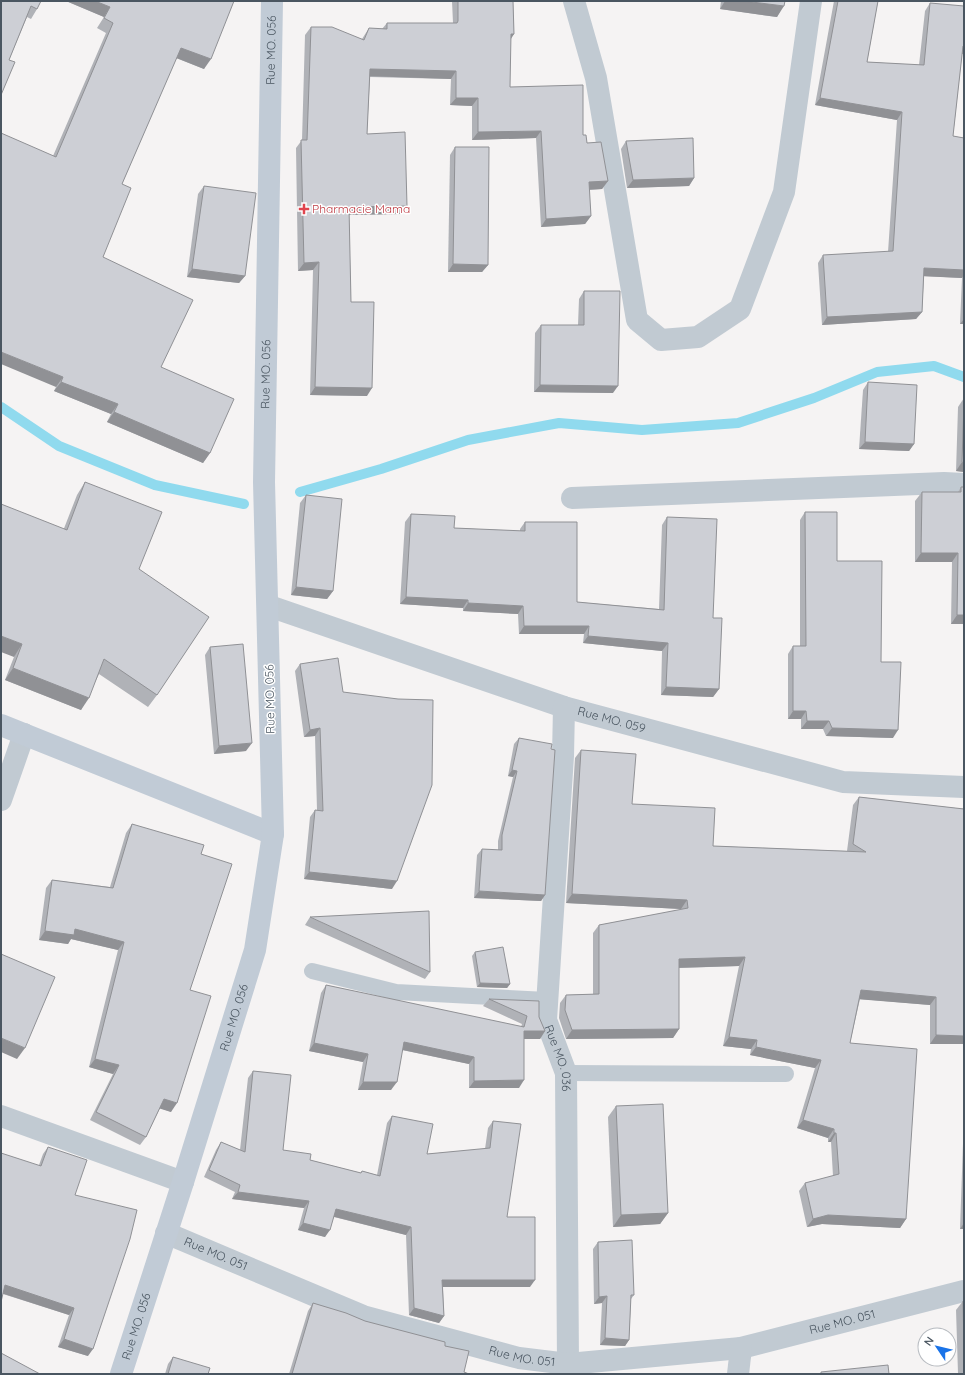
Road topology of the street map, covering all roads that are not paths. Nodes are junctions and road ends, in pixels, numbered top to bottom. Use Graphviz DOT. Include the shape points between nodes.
graph roads {
  1 [pos="272,1"];
  2 [pos="574,1"];
  3 [pos="812,1"];
  4 [pos="964,484"];
  5 [pos="572,498"];
  6 [pos="268,606"];
  7 [pos="564,707"];
  8 [pos="1,725"];
  9 [pos="24,734"];
  10 [pos="964,787"];
  11 [pos="1,800"];
  12 [pos="273,834"];
  13 [pos="312,971"];
  14 [pos="547,1000"];
  15 [pos="566,1073"];
  16 [pos="786,1074"];
  17 [pos="1,1116"];
  18 [pos="183,1182"];
  19 [pos="166,1233"];
  20 [pos="964,1291"];
  21 [pos="741,1348"];
  22 [pos="568,1364"];
  23 [pos="121,1374"];
  24 [pos="738,1374"];
  1 -- 6 [label="street, Rue MO. 056" via="264,482"];
  2 -- 3 [label="street" via="596,78 637,320 661,340 698,337 740,309 784,192"];
  4 -- 5 [label="street"];
  6 -- 7 [label="street, Rue MO. 059"];
  6 -- 12 [label="street, Rue MO. 056"];
  7 -- 10 [label="street, Rue MO. 059" via="842,782"];
  7 -- 14 [label="street, Rue MO. 036" via="564,756"];
  8 -- 9 [label="street"];
  9 -- 11 [label="street"];
  9 -- 12 [label="street"];
  12 -- 18 [label="street, Rue MO. 056" via="255,950"];
  13 -- 14 [label="lane" via="396,992"];
  14 -- 15 [label="street, Rue MO. 036" via="546,1020"];
  15 -- 16 [label="lane"];
  15 -- 22 [label="street, Rue MO. 036"];
  17 -- 18 [label="street"];
  18 -- 19 [label="street, Rue MO. 056"];
  19 -- 22 [label="street, Rue MO. 051" via="363,1316 519,1358"];
  19 -- 23 [label="street, Rue MO. 056"];
  20 -- 21 [label="street, Rue MO. 051"];
  21 -- 22 [label="street, Rue MO. 051"];
  21 -- 24 [label="street"];
}
